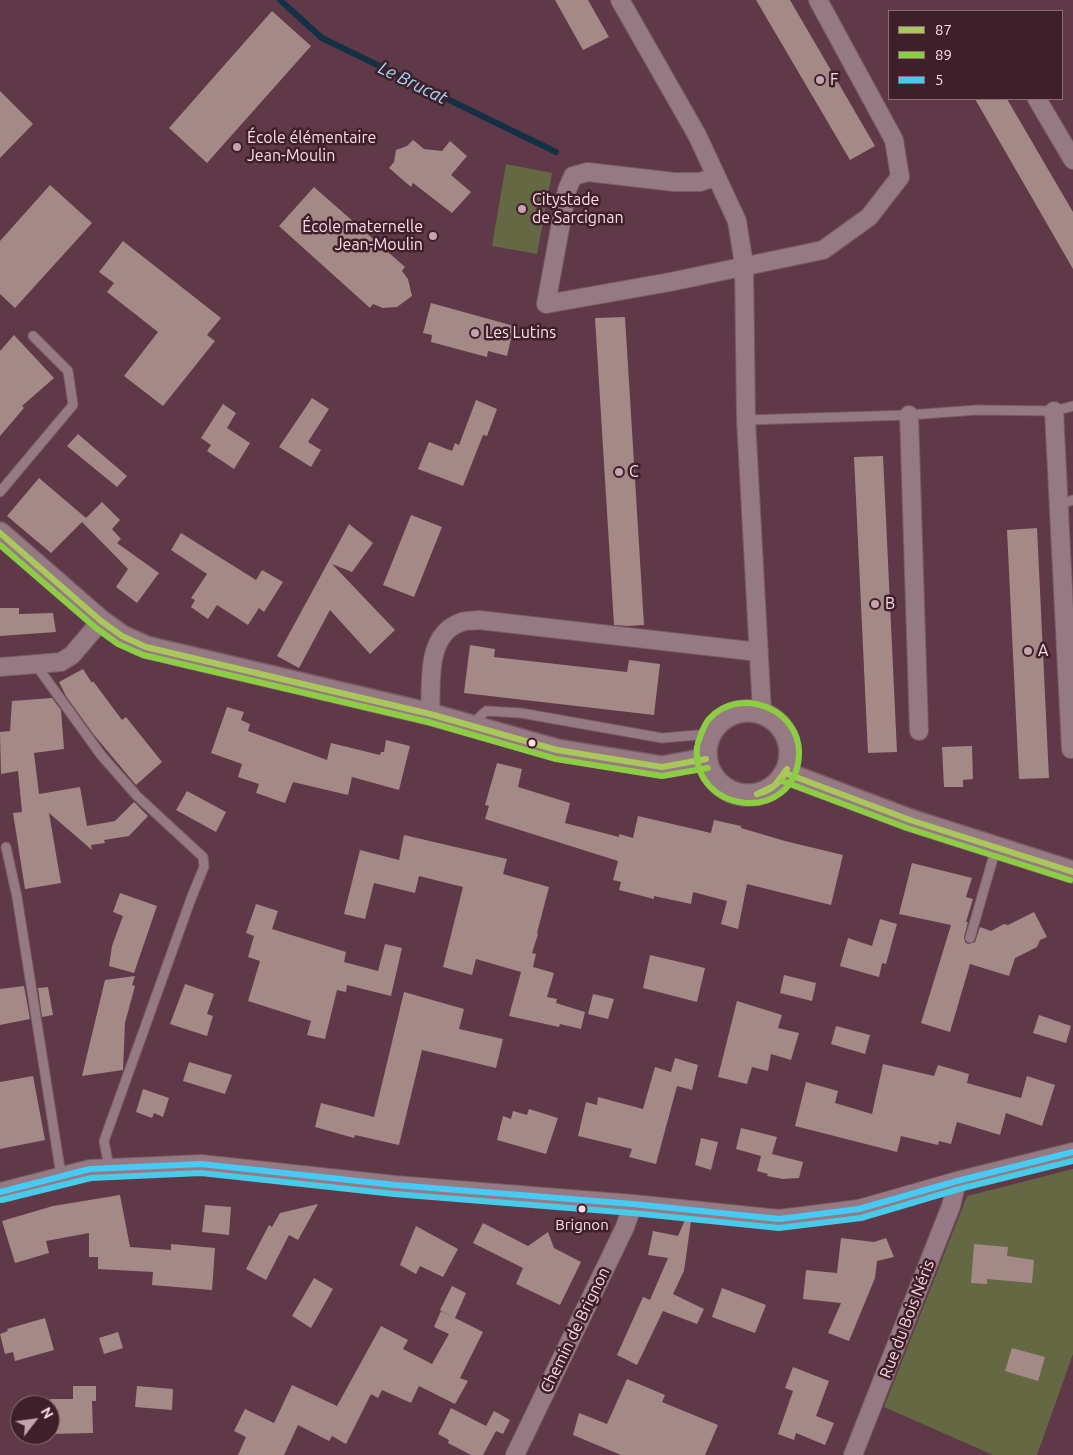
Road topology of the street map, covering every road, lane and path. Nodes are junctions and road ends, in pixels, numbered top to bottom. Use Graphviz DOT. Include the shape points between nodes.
graph roads {
  1 [pos="620,0"];
  2 [pos="818,0"];
  3 [pos="1038,100"];
  4 [pos="1073,160"];
  5 [pos="715,177"];
  6 [pos="744,265"];
  7 [pos="33,336"];
  8 [pos="1073,406"];
  9 [pos="1054,411"];
  10 [pos="908,415"];
  11 [pos="746,420"];
  12 [pos="0,492"];
  13 [pos="1066,502"];
  14 [pos="0,533"];
  15 [pos="101,621"];
  16 [pos="758,652"];
  17 [pos="36,665"];
  18 [pos="0,667"];
  19 [pos="762,712"];
  20 [pos="430,714"];
  21 [pos="470,726"];
  22 [pos="919,730"];
  23 [pos="710,734"];
  24 [pos="1071,749"];
  25 [pos="706,760"];
  26 [pos="785,774"];
  27 [pos="6,847"];
  28 [pos="996,848"];
  29 [pos="1073,872"];
  30 [pos="970,938"];
  31 [pos="1073,1152"];
  32 [pos="109,1167"];
  33 [pos="61,1175"];
  34 [pos="957,1181"];
  35 [pos="0,1192"];
  36 [pos="633,1204"];
  37 [pos="514,1455"];
  38 [pos="853,1455"];
  1 -- 5 [label="street" via="697,135"];
  2 -- 6 [label="street" via="894,140 900,177 870,217 823,250"];
  3 -- 4 [label="street"];
  5 -- 6 [label="street" via="737,221"];
  5 -- 6 [label="street" via="700,182 674,182 588,172 573,176 567,190 546,304"];
  6 -- 11 [label="street"];
  7 -- 12 [label="lane" via="68,371 73,405"];
  8 -- 9 [label="lane"];
  9 -- 10 [label="lane" via="977,410"];
  9 -- 13 [label="street"];
  10 -- 11 [label="lane"];
  10 -- 22 [label="street"];
  11 -- 16 [label="street"];
  13 -- 24 [label="street"];
  14 -- 15 [label="street"];
  15 -- 17 [label="street" via="72,655 61,662"];
  15 -- 20 [label="street" via="146,647"];
  16 -- 19 [label="street"];
  16 -- 20 [label="street" via="479,620 461,622 446,630 438,640 433,657"];
  17 -- 18 [label="street"];
  17 -- 32 [label="lane" via="101,755 137,796 203,857 204,868 104,1141"];
  19 -- 23 [label="street" via="750,710 726,716"];
  19 -- 26 [label="street" via="782,727 788,738 789,762"];
  20 -- 21 [label="street"];
  21 -- 23 [label="lane" via="486,712 521,712 662,738"];
  21 -- 25 [label="street" via="557,750 662,767"];
  23 -- 25 [label="street"];
  25 -- 26 [label="street" via="718,782 741,794 754,795 766,791"];
  26 -- 28 [label="street"];
  27 -- 33 [label="lane" via="19,907"];
  28 -- 29 [label="street"];
  28 -- 30 [label="lane"];
  31 -- 34 [label="street"];
  32 -- 33 [label="street"];
  32 -- 36 [label="street" via="201,1164 395,1185"];
  33 -- 35 [label="street"];
  34 -- 36 [label="street" via="859,1209 779,1219"];
  34 -- 38 [label="street, Rue du Bois Néris" via="951,1206"];
  36 -- 37 [label="street, Chemin de Brignon" via="625,1227"];
}
